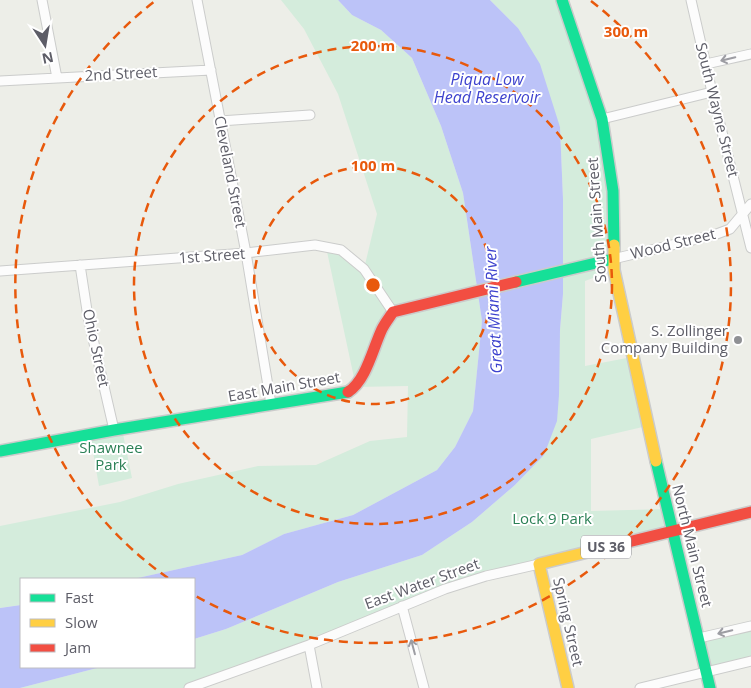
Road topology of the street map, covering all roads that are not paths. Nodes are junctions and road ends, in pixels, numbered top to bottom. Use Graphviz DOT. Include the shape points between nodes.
graph roads {
  1 [pos="42,0"];
  2 [pos="197,0"];
  3 [pos="562,0"];
  4 [pos="691,0"];
  5 [pos="751,54"];
  6 [pos="706,64"];
  7 [pos="211,70"];
  8 [pos="57,78"];
  9 [pos="0,81"];
  10 [pos="712,92"];
  11 [pos="310,114"];
  12 [pos="602,120"];
  13 [pos="220,121"];
  14 [pos="751,204"];
  15 [pos="742,215"];
  16 [pos="751,248"];
  17 [pos="246,254"];
  18 [pos="613,259"];
  19 [pos="80,266"];
  20 [pos="0,271"];
  21 [pos="393,312"];
  22 [pos="271,404"];
  23 [pos="644,411"];
  24 [pos="114,430"];
  25 [pos="0,451"];
  26 [pos="751,512"];
  27 [pos="673,531"];
  28 [pos="539,564"];
  29 [pos="402,606"];
  30 [pos="751,626"];
  31 [pos="699,638"];
  32 [pos="309,645"];
  33 [pos="751,661"];
  34 [pos="707,672"];
  35 [pos="189,688"];
  36 [pos="317,688"];
  37 [pos="424,688"];
  38 [pos="568,688"];
  39 [pos="640,688"];
  40 [pos="710,688"];
  1 -- 8 [label="street"];
  2 -- 7 [label="street, Cleveland Street"];
  3 -- 12 [label="main road, South Main Street"];
  4 -- 6 [label="street, South Wayne Street"];
  5 -- 6 [label="street, one-way"];
  6 -- 10 [label="street, South Wayne Street"];
  7 -- 8 [label="street, 2nd Street"];
  7 -- 13 [label="street, Cleveland Street"];
  8 -- 9 [label="street, 2nd Street"];
  10 -- 12 [label="street"];
  10 -- 15 [label="street, South Wayne Street"];
  11 -- 13 [label="street"];
  12 -- 18 [label="main road, South Main Street" via="613,191"];
  13 -- 17 [label="street, Cleveland Street"];
  14 -- 15 [label="street, Wood Street"];
  15 -- 16 [label="street, South Wayne Street"];
  15 -- 18 [label="street, Wood Street" via="730,229 714,235"];
  17 -- 19 [label="street, 1st Street"];
  17 -- 21 [label="street, 1st Street" via="315,246 341,250 364,269"];
  17 -- 22 [label="street, Cleveland Street"];
  18 -- 21 [label="main road"];
  18 -- 23 [label="main road, South Main Street"];
  19 -- 20 [label="street, 1st Street"];
  19 -- 24 [label="street, Ohio Street" via="88,317"];
  21 -- 22 [label="main road, East Main Street" via="356,387 346,393"];
  22 -- 24 [label="main road, East Main Street"];
  23 -- 27 [label="main road, North Main Street"];
  24 -- 25 [label="main road, East Main Street"];
  26 -- 27 [label="main road, US 36"];
  27 -- 28 [label="main road, East Water Street / US 36"];
  27 -- 31 [label="main road, North Main Street"];
  28 -- 29 [label="street, East Water Street" via="445,588"];
  28 -- 38 [label="main road, Spring Street"];
  29 -- 32 [label="street, East Water Street"];
  37 -- 29 [label="street, one-way"];
  30 -- 31 [label="street, one-way"];
  31 -- 34 [label="main road, North Main Street"];
  32 -- 35 [label="street, East Water Street"];
  32 -- 36 [label="street"];
  33 -- 34 [label="street"];
  34 -- 39 [label="street"];
  34 -- 40 [label="main road, North Main Street"];
}
